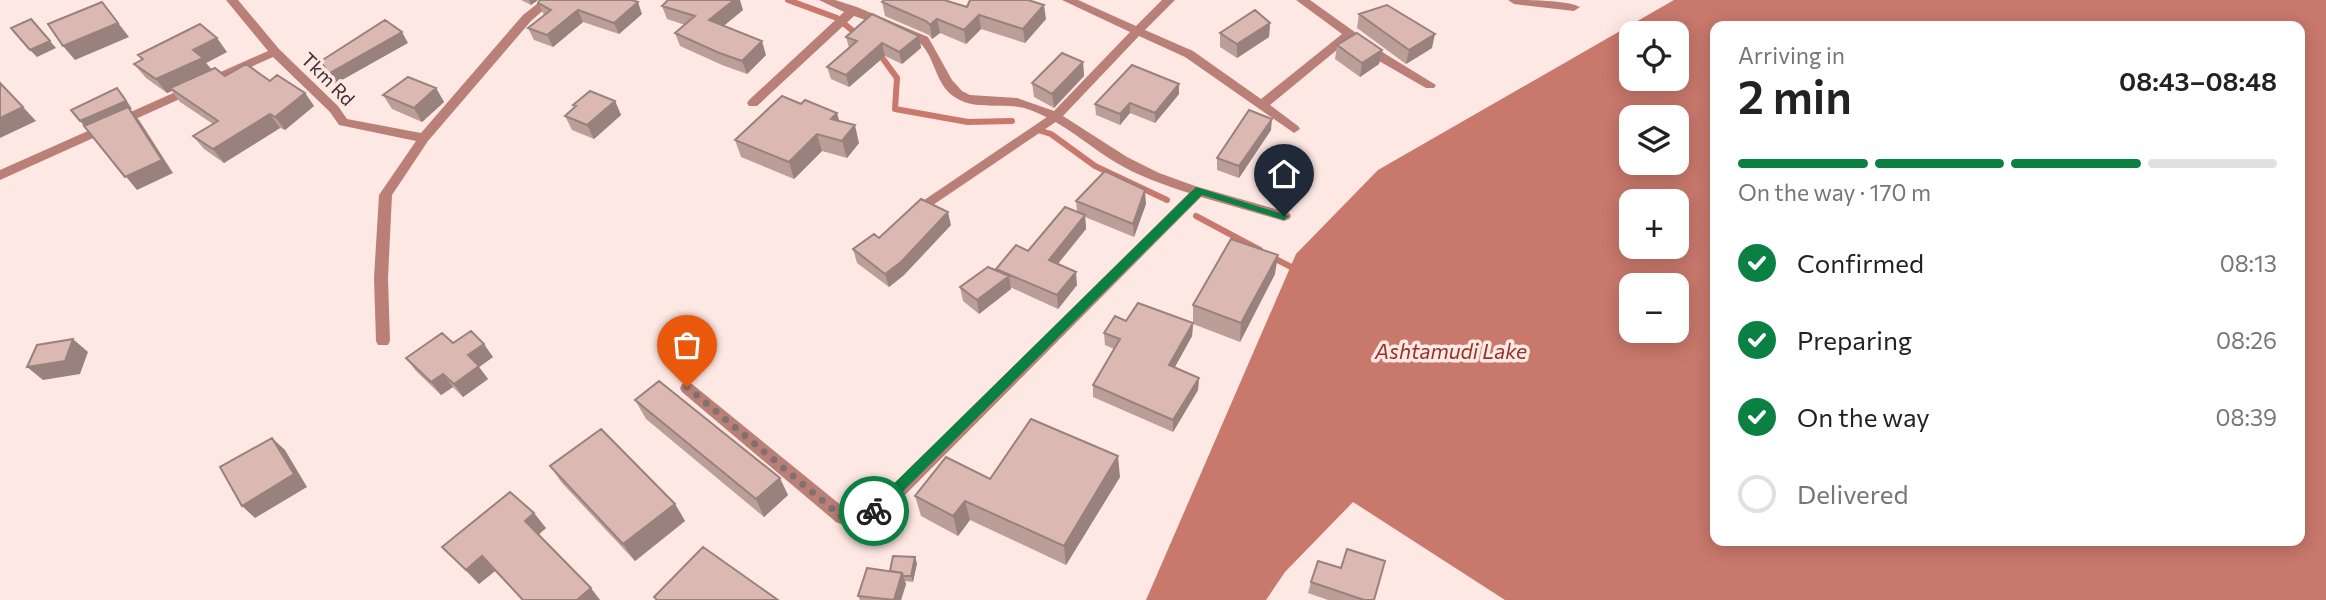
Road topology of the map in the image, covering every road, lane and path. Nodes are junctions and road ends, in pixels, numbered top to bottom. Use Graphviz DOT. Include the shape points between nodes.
graph roads {
  1 [pos="232,0"];
  2 [pos="549,0"];
  3 [pos="825,0"];
  4 [pos="1068,0"];
  5 [pos="1169,0"];
  6 [pos="1302,0"];
  7 [pos="1514,0"];
  8 [pos="1574,7"];
  9 [pos="853,10"];
  10 [pos="1136,30"];
  11 [pos="1349,34"];
  12 [pos="275,52"];
  13 [pos="1430,85"];
  14 [pos="753,103"];
  15 [pos="1261,106"];
  16 [pos="1055,117"];
  17 [pos="1294,129"];
  18 [pos="424,138"];
  19 [pos="0,175"];
  20 [pos="1200,190"];
  21 [pos="910,214"];
  22 [pos="1284,216"];
  23 [pos="383,341"];
  24 [pos="687,387"];
  1 -- 12 [label="street, Tkm Rd"];
  2 -- 18 [label="street" via="527,19"];
  3 -- 9 [label="street"];
  4 -- 10 [label="street"];
  5 -- 10 [label="street"];
  6 -- 11 [label="street"];
  7 -- 8 [label="street"];
  9 -- 14 [label="street"];
  9 -- 16 [label="street" via="924,40 947,82 962,97 1026,104"];
  10 -- 15 [label="street" via="1189,54"];
  10 -- 16 [label="street" via="1105,69"];
  11 -- 13 [label="street"];
  11 -- 15 [label="street"];
  12 -- 18 [label="street, Tkm Rd" via="344,122"];
  12 -- 19 [label="street"];
  15 -- 17 [label="street"];
  16 -- 20 [label="street" via="1123,161"];
  16 -- 21 [label="lane"];
  18 -- 23 [label="street" via="386,195"];
  20 -- 22 [label="street"];
  20 -- 24 [label="street" via="894,495 853,522"];
}
